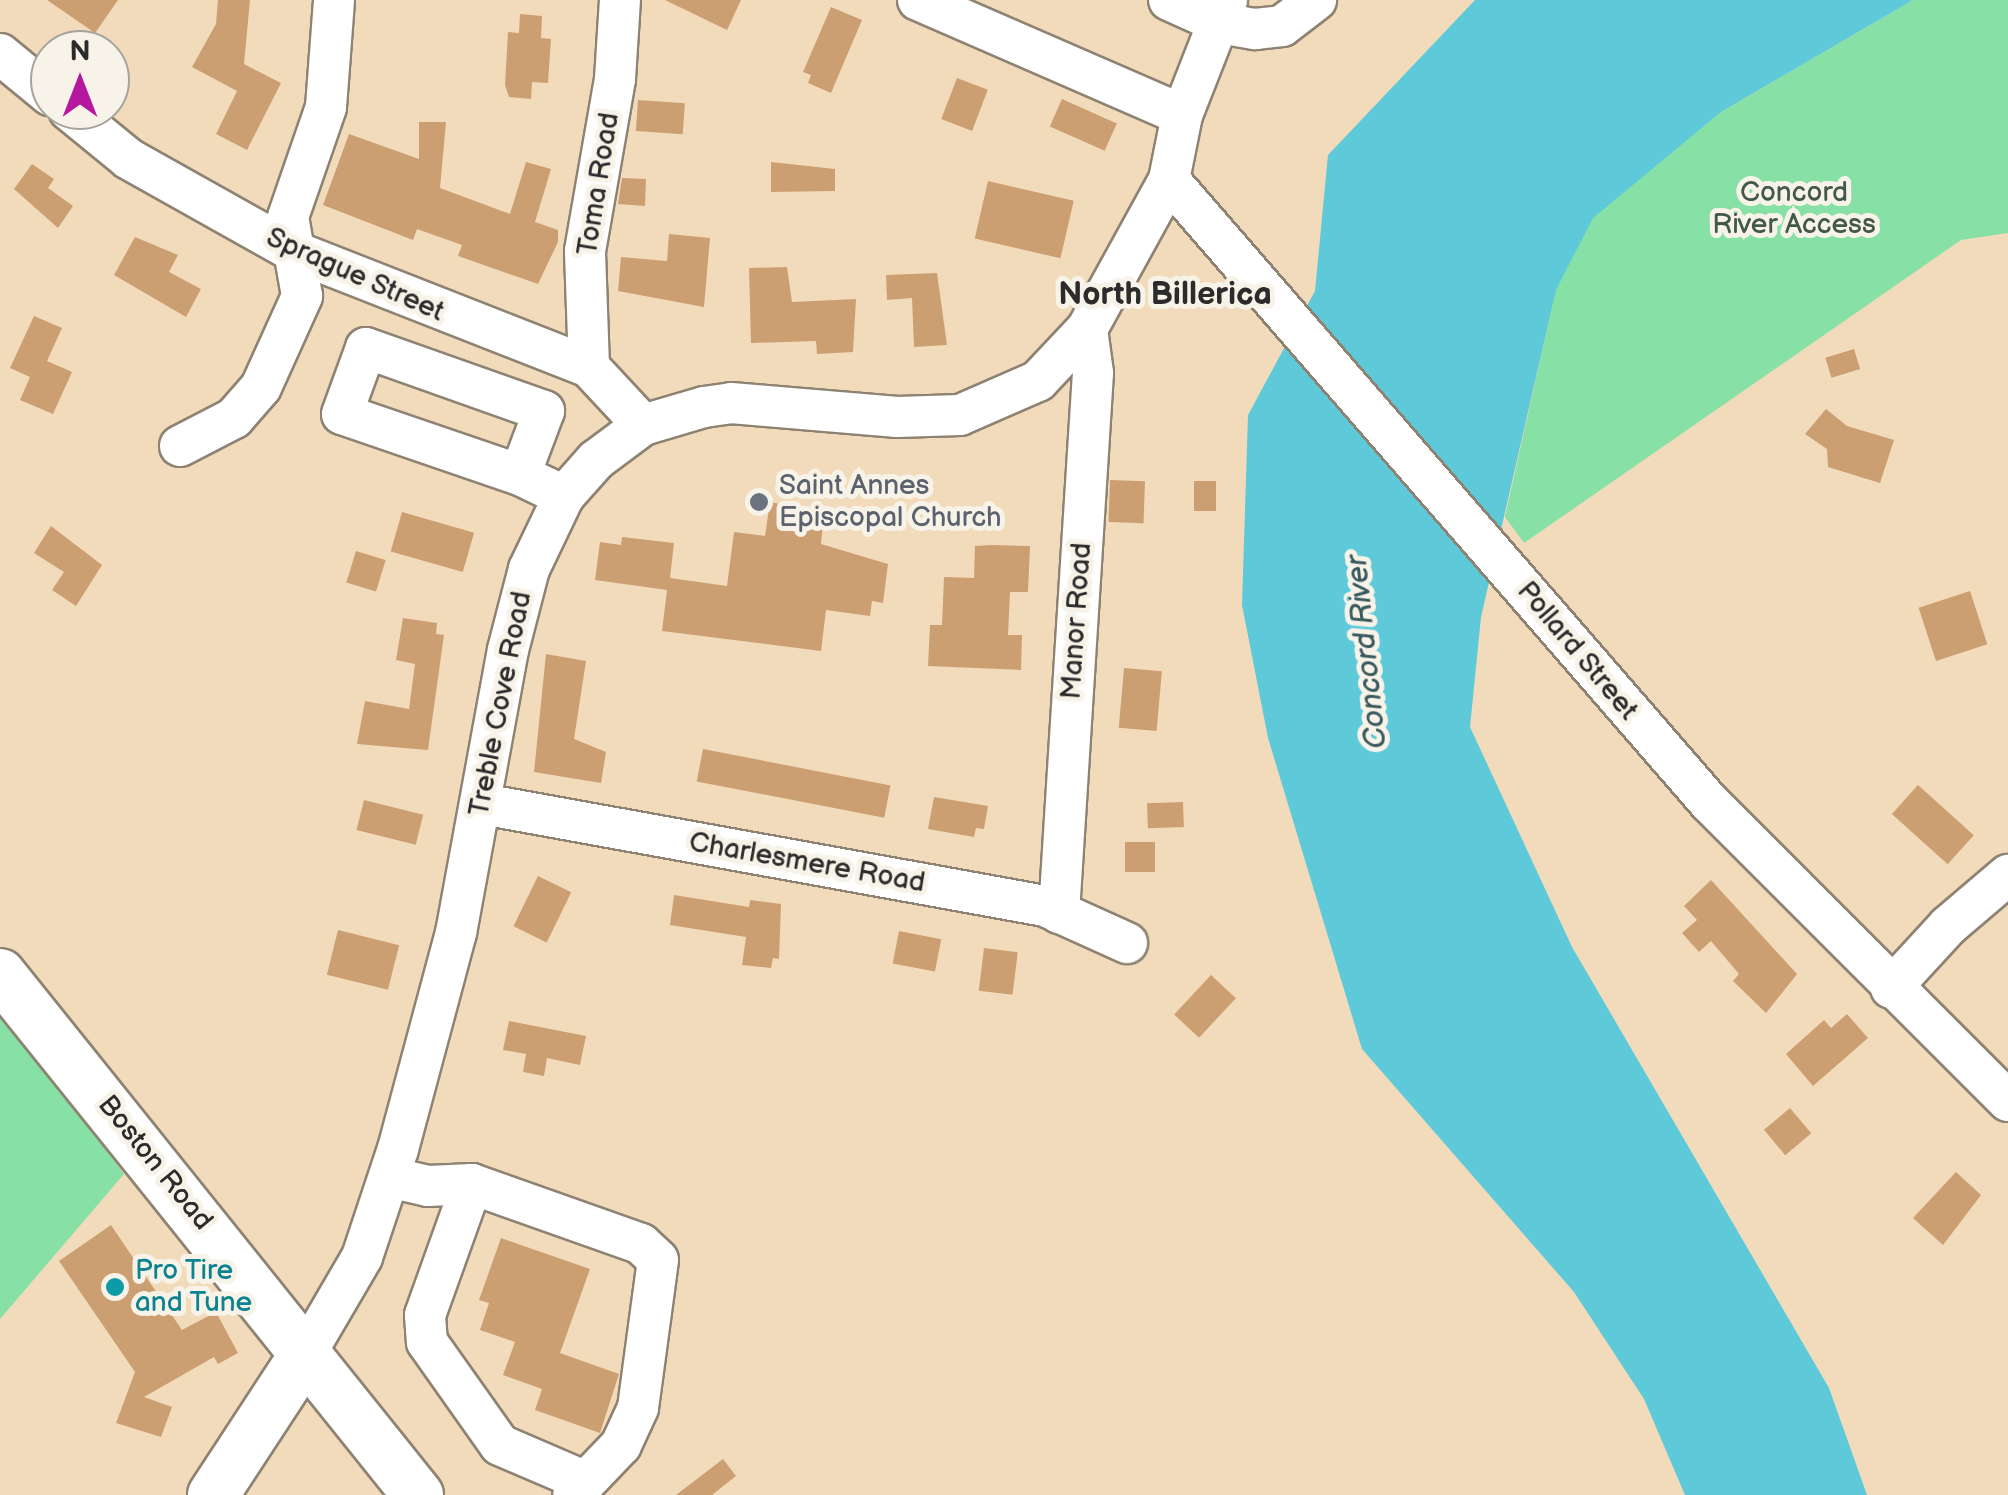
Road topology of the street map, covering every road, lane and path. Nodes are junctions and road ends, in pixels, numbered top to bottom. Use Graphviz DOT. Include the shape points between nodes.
graph roads {
  1 [pos="334,0"];
  2 [pos="620,0"];
  3 [pos="918,0"];
  4 [pos="1169,0"];
  5 [pos="1316,0"];
  6 [pos="1224,12"];
  7 [pos="0,54"];
  8 [pos="30,79"];
  9 [pos="1182,115"];
  10 [pos="93,130"];
  11 [pos="1168,180"];
  12 [pos="292,251"];
  13 [pos="1086,330"];
  14 [pos="590,368"];
  15 [pos="643,425"];
  16 [pos="180,446"];
  17 [pos="520,475"];
  18 [pos="564,496"];
  19 [pos="482,804"];
  20 [pos="2008,875"];
  21 [pos="1060,912"];
  22 [pos="1127,943"];
  23 [pos="0,974"];
  24 [pos="1892,988"];
  25 [pos="2008,1102"];
  26 [pos="389,1177"];
  27 [pos="472,1184"];
  28 [pos="306,1353"];
  29 [pos="578,1488"];
  30 [pos="213,1495"];
  31 [pos="418,1495"];
  1 -- 12 [label="street" via="326,106 288,216"];
  2 -- 14 [label="street, Toma Road" via="608,128 585,251"];
  3 -- 9 [label="street"];
  4 -- 6 [label="street"];
  5 -- 6 [label="street" via="1282,26"];
  6 -- 9 [label="street, Treble Cove Road"];
  7 -- 8 [label="street"];
  9 -- 11 [label="street, Treble Cove Road"];
  10 -- 12 [label="street, Sprague Street" via="128,159"];
  11 -- 13 [label="street, Treble Cove Road"];
  11 -- 24 [label="street, Pollard Street" via="1709,802"];
  12 -- 14 [label="street, Sprague Street"];
  12 -- 16 [label="street" via="302,296 261,388 234,418"];
  13 -- 15 [label="street, Treble Cove Road" via="1038,381 960,415 898,417 731,403"];
  13 -- 21 [label="street, Manor Road" via="1093,373"];
  14 -- 15 [label="street, Sprague Street"];
  15 -- 18 [label="street, Treble Cove Road" via="596,460"];
  17 -- 17 [label="street" via="544,411 366,348 342,414"];
  17 -- 18 [label="street"];
  18 -- 19 [label="street, Treble Cove Road" via="529,569"];
  19 -- 21 [label="street, Charlesmere Road"];
  19 -- 26 [label="street, Treble Cove Road" via="438,1015"];
  20 -- 24 [label="street" via="1948,926"];
  21 -- 22 [label="street, Charlesmere Road"];
  23 -- 28 [label="main road, Boston Road"];
  24 -- 25 [label="street, Pollard Street"];
  26 -- 27 [label="street"];
  26 -- 28 [label="street, Treble Cove Road" via="349,1285"];
  27 -- 29 [label="street" via="425,1315 427,1342 500,1445"];
  27 -- 29 [label="street" via="652,1252 660,1269 646,1370 621,1444"];
  28 -- 30 [label="main road, Treble Cove Road"];
  28 -- 31 [label="main road, Boston Road"];
}
